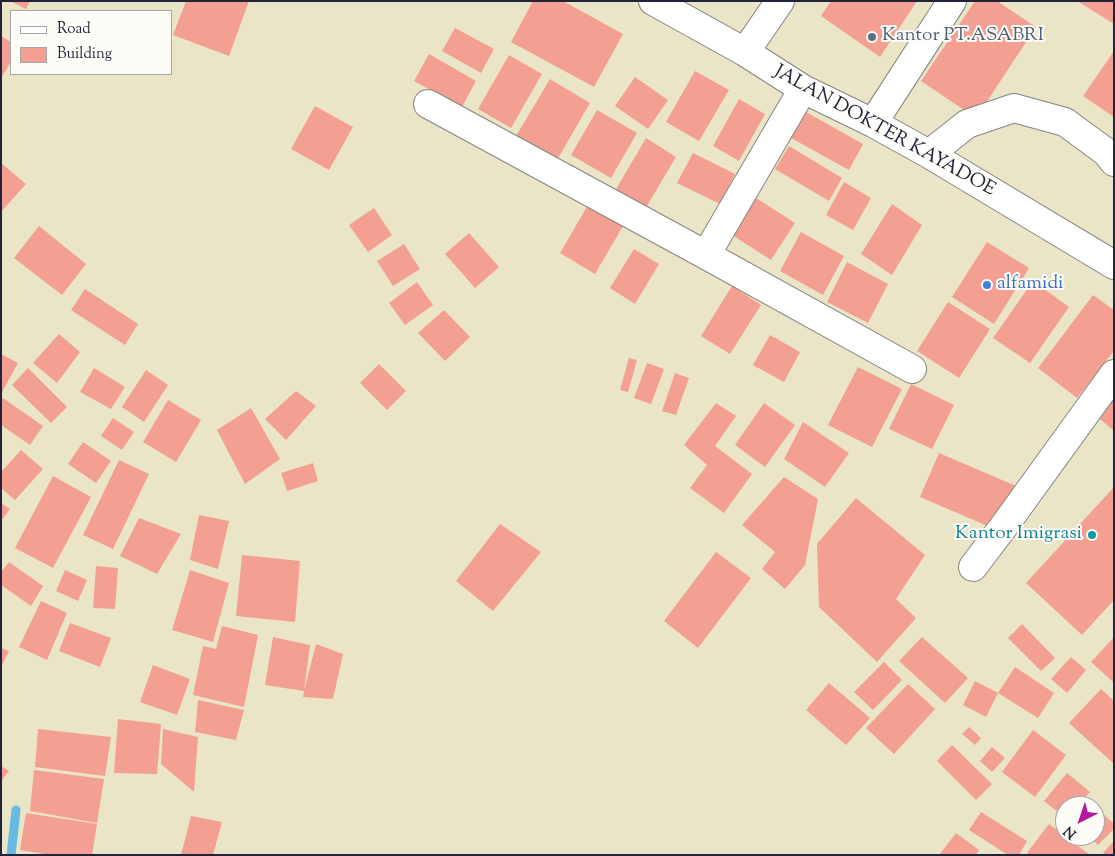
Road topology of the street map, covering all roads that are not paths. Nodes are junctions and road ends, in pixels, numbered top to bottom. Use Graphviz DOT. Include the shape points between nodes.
graph roads {
  1 [pos="653,1"];
  2 [pos="780,1"];
  3 [pos="952,1"];
  4 [pos="745,52"];
  5 [pos="803,89"];
  6 [pos="428,104"];
  7 [pos="873,123"];
  8 [pos="929,154"];
  9 [pos="1114,162"];
  10 [pos="706,255"];
  11 [pos="1114,265"];
  12 [pos="912,369"];
  13 [pos="1114,374"];
  14 [pos="973,567"];
  1 -- 4 [label="street, JALAN DOKTER KAYADOE"];
  2 -- 4 [label="street"];
  3 -- 7 [label="street"];
  4 -- 5 [label="street, JALAN DOKTER KAYADOE"];
  5 -- 7 [label="street, JALAN DOKTER KAYADOE"];
  5 -- 10 [label="street"];
  6 -- 10 [label="street"];
  7 -- 8 [label="street, JALAN DOKTER KAYADOE"];
  8 -- 9 [label="street" via="968,124 1014,108 1065,122 1106,152"];
  8 -- 11 [label="street, JALAN DOKTER KAYADOE"];
  10 -- 12 [label="street"];
  13 -- 14 [label="street"];
}
